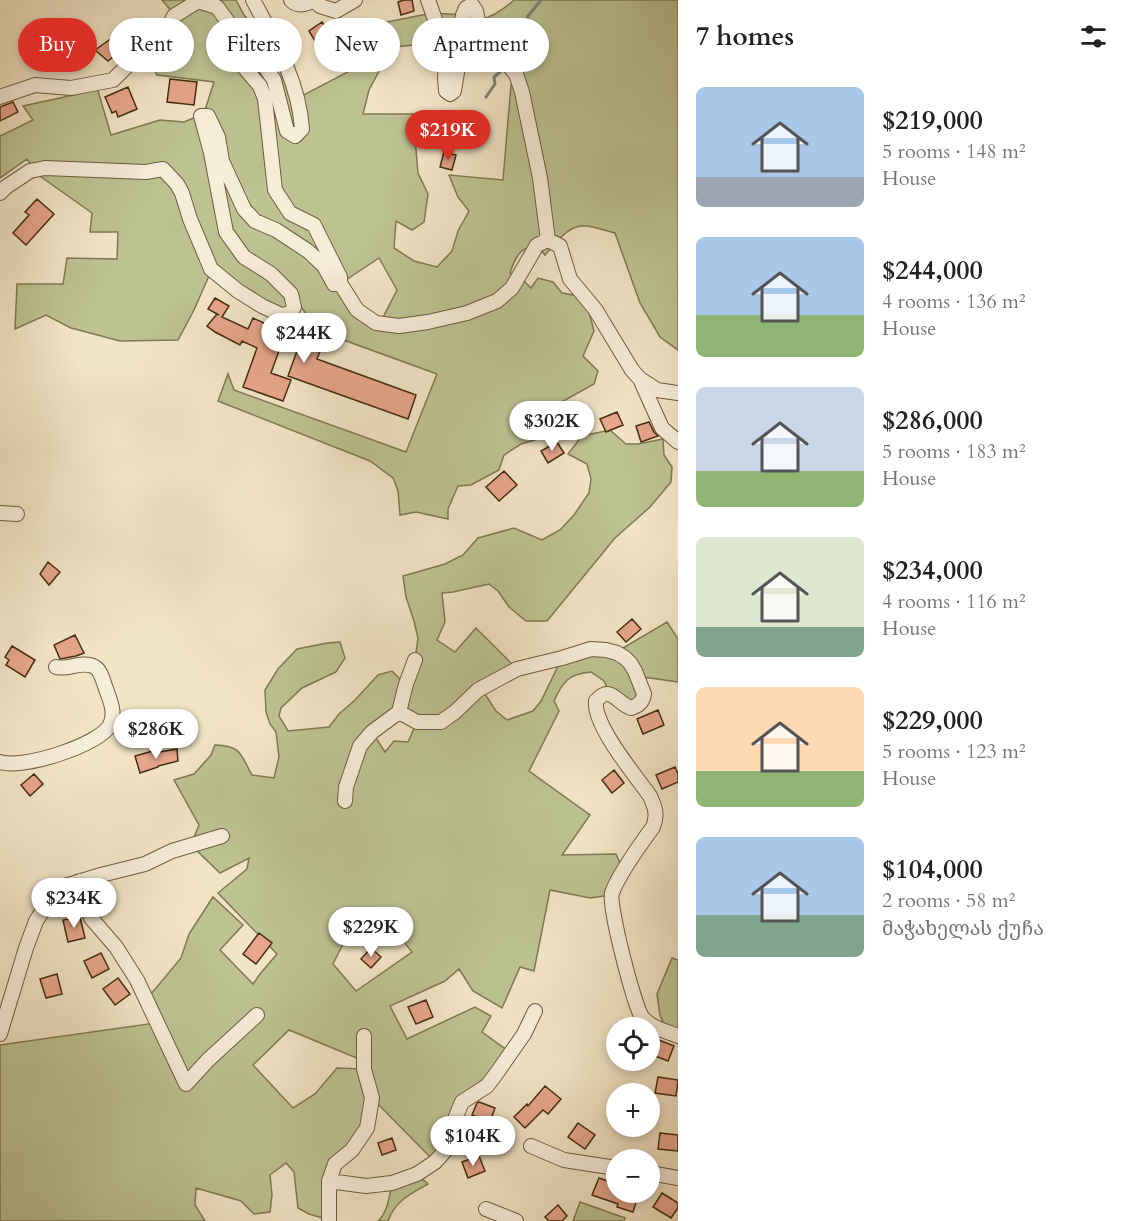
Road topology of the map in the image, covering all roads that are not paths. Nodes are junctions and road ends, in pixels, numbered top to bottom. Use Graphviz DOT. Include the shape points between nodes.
graph roads {
  1 [pos="253,0"];
  2 [pos="291,0"];
  3 [pos="311,0"];
  4 [pos="355,0"];
  5 [pos="428,0"];
  6 [pos="225,18"];
  7 [pos="262,18"];
  8 [pos="248,72"];
  9 [pos="269,72"];
  10 [pos="289,72"];
  11 [pos="0,97"];
  12 [pos="0,193"];
  13 [pos="548,240"];
  14 [pos="340,284"];
  15 [pos="640,379"];
  16 [pos="678,393"];
  17 [pos="678,442"];
  18 [pos="0,513"];
  19 [pos="18,514"];
  20 [pos="415,660"];
  21 [pos="56,667"];
  22 [pos="399,712"];
  23 [pos="0,762"];
  24 [pos="345,801"];
  25 [pos="222,836"];
  26 [pos="80,881"];
  27 [pos="535,1011"];
  28 [pos="257,1015"];
  29 [pos="0,1034"];
  30 [pos="364,1036"];
  31 [pos="678,1036"];
  32 [pos="531,1146"];
  33 [pos="606,1166"];
  34 [pos="660,1175"];
  35 [pos="678,1178"];
  36 [pos="329,1181"];
  37 [pos="486,1209"];
  38 [pos="329,1221"];
  39 [pos="516,1221"];
  1 -- 7 [label="street"];
  2 -- 3 [label="street" via="301,5"];
  3 -- 4 [label="street" via="336,11"];
  5 -- 13 [label="street" via="446,57 446,91 450,94 457,83 463,15 472,5 483,36 516,74 540,178"];
  6 -- 11 [label="street" via="217,6 198,1 174,16 158,47 132,61 113,80 71,88 35,85"];
  8 -- 14 [label="street" via="265,99 275,190 290,213 314,225"];
  9 -- 10 [label="street" via="287,131 295,136 302,129"];
  12 -- 14 [label="street" via="30,171 45,168 146,172 163,169 182,193 212,269 262,306 279,314 290,313 294,307 291,294 244,257 226,232 201,116 208,116 219,137 222,161 244,209 255,220 308,251 324,266 334,284"];
  13 -- 14 [label="street" via="537,245 512,288 497,301 468,313 428,322 399,326 376,322 357,310"];
  13 -- 15 [label="street" via="560,246 570,279 595,309"];
  15 -- 16 [label="street" via="657,390"];
  15 -- 17 [label="street" via="662,429"];
  18 -- 19 [label="street"];
  20 -- 22 [label="street"];
  21 -- 23 [label="street" via="81,664 100,671 113,709 110,726 63,754 25,763"];
  22 -- 24 [label="street" via="360,746"];
  22 -- 31 [label="street" via="417,722 441,722 478,690 517,669 591,649 616,653 630,663 644,694 640,704 627,707 609,693 595,706 605,730 650,796 656,821 611,895 613,916 641,1015 652,1026"];
  25 -- 26 [label="street" via="144,864"];
  26 -- 28 [label="street" via="91,918 116,947 136,980 186,1084"];
  26 -- 29 [label="street" via="65,886 36,921"];
  27 -- 36 [label="street" via="524,1034 487,1086 462,1102 445,1151 435,1162 392,1183 366,1186"];
  30 -- 36 [label="street" via="363,1069 372,1098 367,1128 352,1150 335,1164"];
  32 -- 33 [label="street" via="564,1160"];
  34 -- 35 [label="street"];
  36 -- 38 [label="street"];
  37 -- 39 [label="street"];
}
